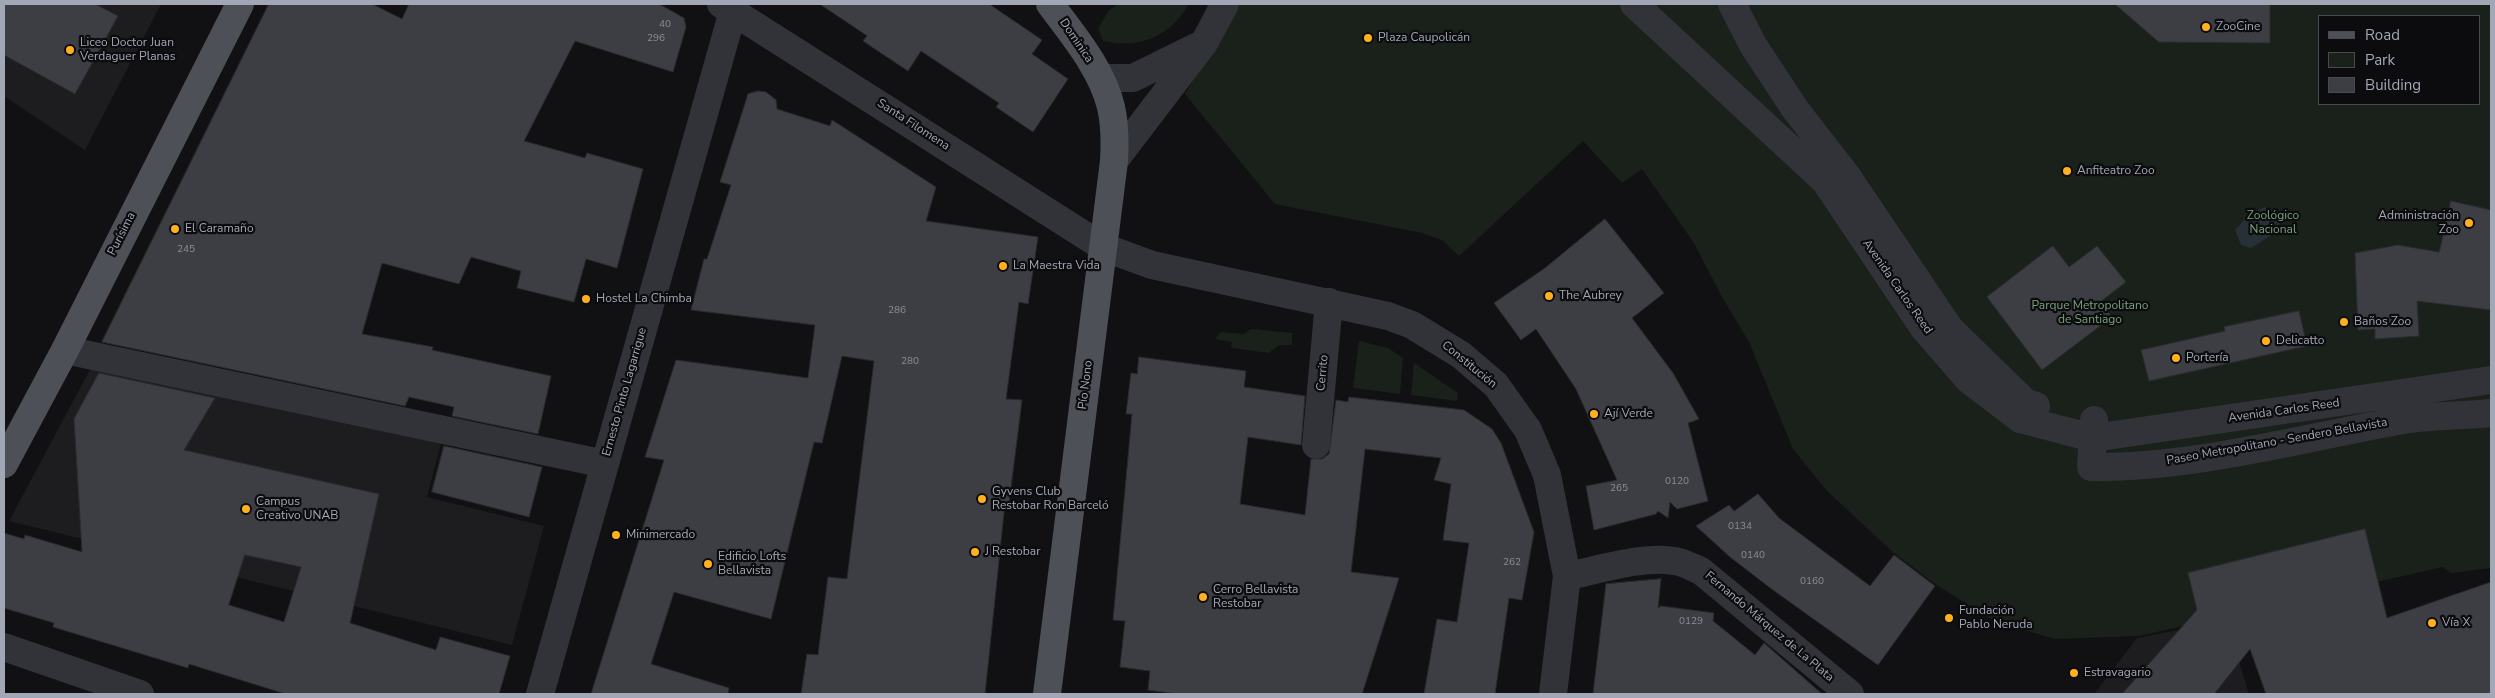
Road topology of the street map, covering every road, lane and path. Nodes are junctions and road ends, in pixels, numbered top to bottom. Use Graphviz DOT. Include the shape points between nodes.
graph roads {
  1 [pos="240,4"];
  2 [pos="1050,4"];
  3 [pos="1225,4"];
  4 [pos="1634,4"];
  5 [pos="1732,4"];
  6 [pos="730,6"];
  7 [pos="1204,43"];
  8 [pos="1100,78"];
  9 [pos="1114,161"];
  10 [pos="1103,247"];
  11 [pos="1329,302"];
  12 [pos="65,350"];
  13 [pos="2491,380"];
  14 [pos="2491,413"];
  15 [pos="2094,429"];
  16 [pos="1316,445"];
  17 [pos="4,464"];
  18 [pos="605,464"];
  19 [pos="1567,576"];
  20 [pos="4,647"];
  21 [pos="140,694"];
  22 [pos="540,694"];
  23 [pos="1047,694"];
  24 [pos="1553,694"];
  25 [pos="1850,694"];
  1 -- 12 [label="main road, Purísima"];
  2 -- 8 [label="main road, Dominica"];
  3 -- 7 [label="street"];
  4 -- 15 [label="street, Avenida Carlos Reed" via="1825,181 1923,327 1969,380 2020,418"];
  5 -- 15 [label="street" via="1753,45 1795,109 1847,176 1950,329 2026,403"];
  6 -- 10 [label="street, Santa Filomena"];
  6 -- 18 [label="street, Ernesto Pinto Lagarrigue"];
  7 -- 8 [label="street" via="1133,78"];
  7 -- 9 [label="street"];
  8 -- 9 [label="main road, Pío Nono" via="1111,106 1115,132"];
  9 -- 10 [label="main road, Pío Nono"];
  10 -- 11 [label="street, Constitución" via="1152,265"];
  10 -- 23 [label="main road, Pío Nono"];
  11 -- 16 [label="street, Cerrito"];
  11 -- 19 [label="street, Constitución" via="1412,325 1461,355 1496,385 1528,430 1547,475"];
  12 -- 17 [label="main road, Purísima"];
  12 -- 18 [label="street"];
  13 -- 15 [label="street, Avenida Carlos Reed"];
  14 -- 15 [label="street, Paseo Metropolitano - Sendero Bellavista" via="2406,420 2286,443 2123,467 2091,467"];
  18 -- 22 [label="street, Ernesto Pinto Lagarrigue"];
  19 -- 24 [label="street, Constitución"];
  19 -- 25 [label="street, Fernando Márquez de La Plata" via="1665,560 1701,571"];
  20 -- 21 [label="street"];
}
